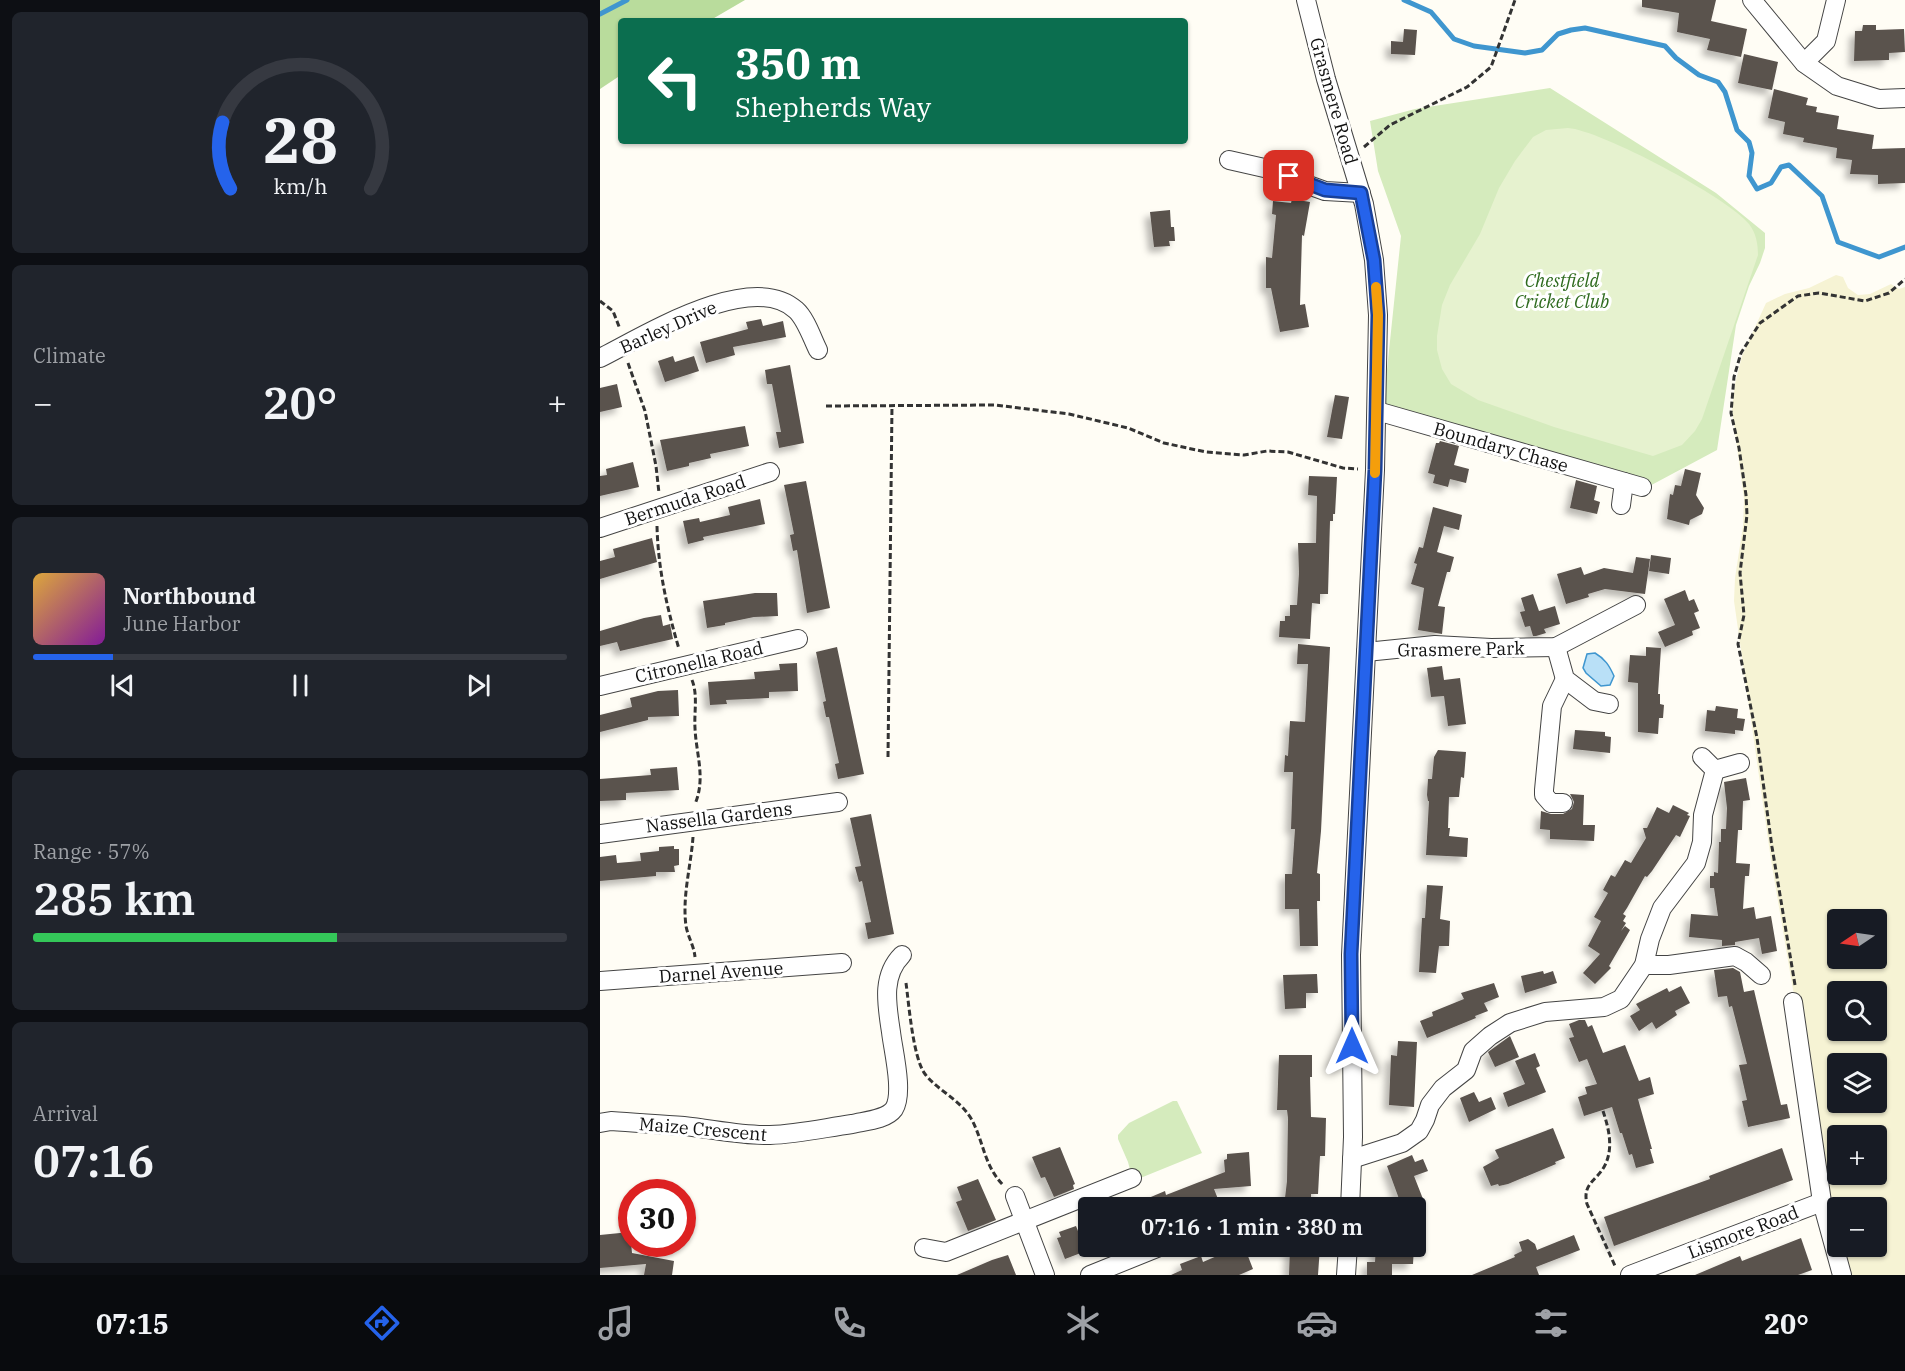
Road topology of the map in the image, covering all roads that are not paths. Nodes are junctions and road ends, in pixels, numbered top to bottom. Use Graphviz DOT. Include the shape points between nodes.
graph roads {
  1 [pos="1306,0"];
  2 [pos="1752,0"];
  3 [pos="1836,0"];
  4 [pos="1804,63"];
  5 [pos="1905,98"];
  6 [pos="1229,160"];
  7 [pos="1361,193"];
  8 [pos="818,350"];
  9 [pos="600,358"];
  10 [pos="1377,411"];
  11 [pos="770,472"];
  12 [pos="1621,505"];
  13 [pos="600,528"];
  14 [pos="1636,605"];
  15 [pos="798,639"];
  16 [pos="1556,646"];
  17 [pos="1366,652"];
  18 [pos="1565,680"];
  19 [pos="600,686"];
  20 [pos="1609,704"];
  21 [pos="1740,763"];
  22 [pos="838,802"];
  23 [pos="1563,803"];
  24 [pos="600,834"];
  25 [pos="902,955"];
  26 [pos="842,963"];
  27 [pos="1644,964"];
  28 [pos="1761,975"];
  29 [pos="600,981"];
  30 [pos="1794,997"];
  31 [pos="600,1123"];
  32 [pos="1352,1159"];
  33 [pos="1132,1178"];
  34 [pos="1015,1196"];
  35 [pos="1350,1197"];
  36 [pos="1822,1202"];
  37 [pos="1024,1221"];
  38 [pos="924,1248"];
  39 [pos="1135,1257"];
  40 [pos="1347,1257"];
  41 [pos="1045,1275"];
  42 [pos="1090,1275"];
  43 [pos="1346,1275"];
  44 [pos="1630,1275"];
  45 [pos="1842,1275"];
  1 -- 7 [label="street, Grasmere Road"];
  2 -- 4 [label="street"];
  3 -- 4 [label="street" via="1826,40"];
  4 -- 5 [label="street" via="1837,86 1879,99"];
  6 -- 7 [label="street" via="1278,171 1325,190"];
  7 -- 10 [label="street, Grasmere Road" via="1374,260"];
  8 -- 9 [label="street, Barley Drive" via="796,310 761,296 695,310"];
  10 -- 12 [label="street, Boundary Chase" via="1633,484"];
  10 -- 17 [label="street, Grasmere Road"];
  11 -- 13 [label="street, Bermuda Road"];
  14 -- 16 [label="street, Grasmere Park"];
  15 -- 19 [label="street, Citronella Road"];
  16 -- 17 [label="street, Grasmere Park" via="1435,645"];
  16 -- 18 [label="street"];
  17 -- 32 [label="street, Grasmere Road" via="1351,954"];
  18 -- 20 [label="street" via="1594,702"];
  18 -- 23 [label="street" via="1552,706 1544,790 1551,803"];
  21 -- 27 [label="street" via="1708,763 1696,863 1662,908"];
  22 -- 24 [label="street, Nassella Gardens"];
  25 -- 31 [label="street, Maize Crescent" via="886,984 897,1099 893,1110 885,1116 812,1132 770,1135 686,1126"];
  26 -- 29 [label="street, Darnel Avenue"];
  27 -- 28 [label="street" via="1669,965 1735,956"];
  27 -- 32 [label="street" via="1621,999 1604,1007 1545,1012 1510,1023 1490,1036 1473,1051 1466,1070 1443,1088 1430,1105 1419,1131 1402,1143"];
  30 -- 36 [label="street"];
  32 -- 35 [label="street, Grasmere Road"];
  33 -- 37 [label="street"];
  34 -- 37 [label="street"];
  36 -- 44 [label="street, Lismore Road"];
  36 -- 45 [label="street"];
  37 -- 38 [label="street" via="946,1252"];
  37 -- 41 [label="street"];
  39 -- 42 [label="street"];
  40 -- 43 [label="street"];
}
